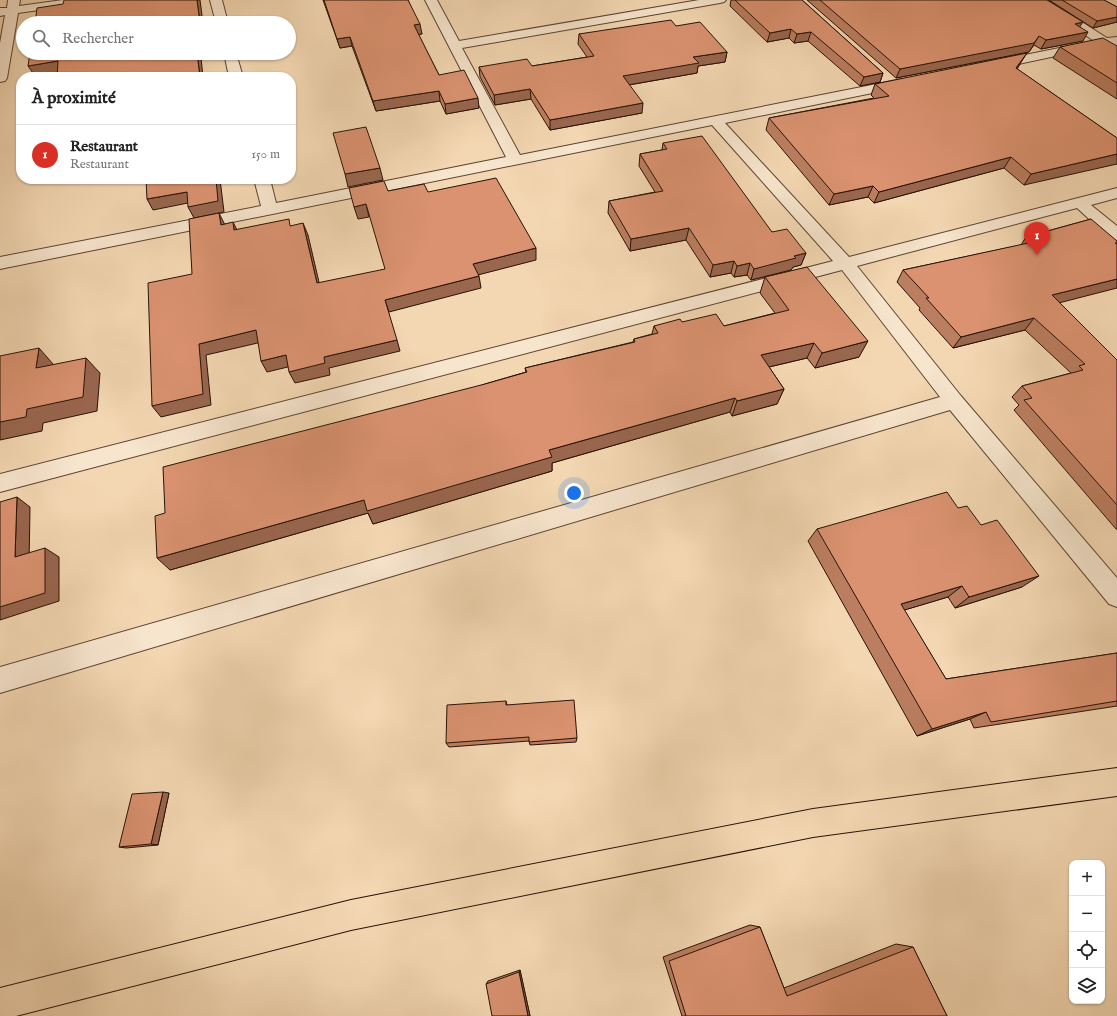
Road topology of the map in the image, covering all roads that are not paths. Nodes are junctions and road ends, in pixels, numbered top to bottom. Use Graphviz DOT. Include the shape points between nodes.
graph roads {
  1 [pos="89,0"];
  2 [pos="216,0"];
  3 [pos="431,0"];
  4 [pos="720,0"];
  5 [pos="1039,0"];
  6 [pos="9,8"];
  7 [pos="220,16"];
  8 [pos="454,44"];
  9 [pos="1113,44"];
  10 [pos="232,60"];
  11 [pos="978,68"];
  12 [pos="235,72"];
  13 [pos="881,75"];
  14 [pos="0,78"];
  15 [pos="916,81"];
  16 [pos="893,85"];
  17 [pos="716,121"];
  18 [pos="515,160"];
  19 [pos="263,184"];
  20 [pos="1117,193"];
  21 [pos="1080,203"];
  22 [pos="270,209"];
  23 [pos="1117,235"];
  24 [pos="0,263"];
  25 [pos="845,263"];
  26 [pos="954,401"];
  27 [pos="0,483"];
  28 [pos="1117,596"];
  29 [pos="0,680"];
  30 [pos="1117,782"];
  31 [pos="0,1004"];
  1 -- 6 [label="street"];
  2 -- 7 [label="street"];
  3 -- 8 [label="street"];
  4 -- 8 [label="street"];
  5 -- 9 [label="street"];
  6 -- 14 [label="street"];
  8 -- 18 [label="street"];
  9 -- 11 [label="street"];
  10 -- 12 [label="street"];
  13 -- 16 [label="street"];
  15 -- 16 [label="street"];
  16 -- 17 [label="street"];
  17 -- 18 [label="street"];
  17 -- 25 [label="street"];
  18 -- 22 [label="street"];
  19 -- 22 [label="street"];
  20 -- 21 [label="street"];
  21 -- 23 [label="street"];
  21 -- 25 [label="street"];
  22 -- 24 [label="street"];
  25 -- 26 [label="street"];
  25 -- 27 [label="street"];
  26 -- 28 [label="street"];
  26 -- 29 [label="street"];
  30 -- 31 [label="main road" via="797,826 351,915"];
}
